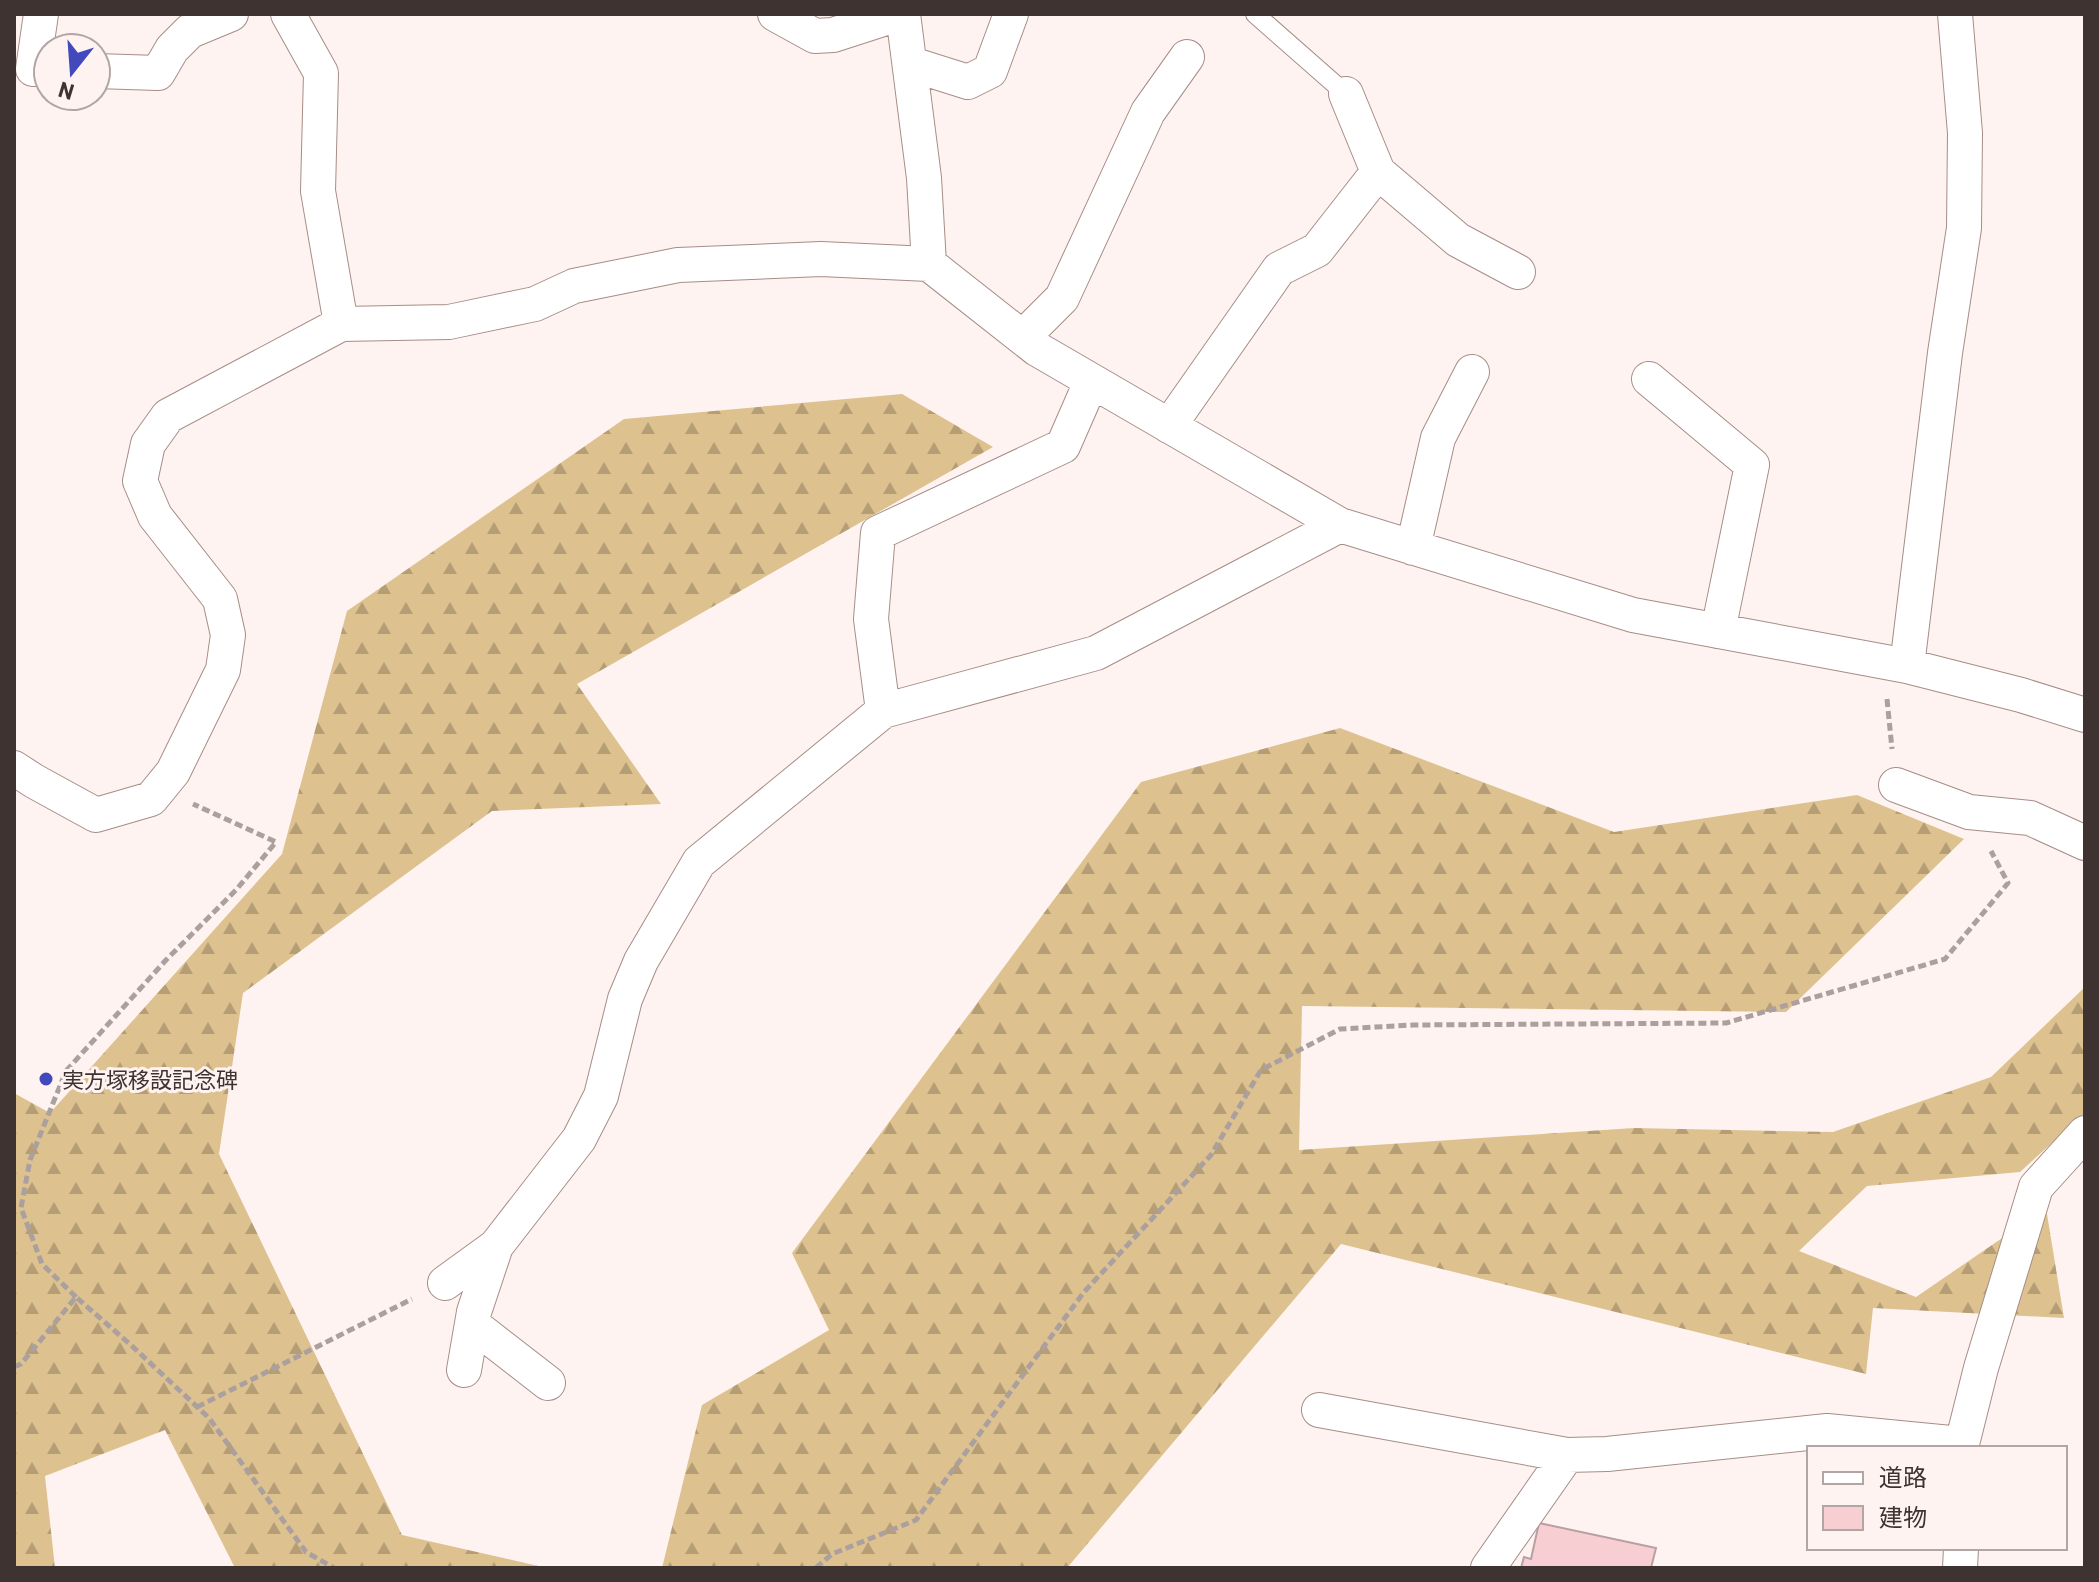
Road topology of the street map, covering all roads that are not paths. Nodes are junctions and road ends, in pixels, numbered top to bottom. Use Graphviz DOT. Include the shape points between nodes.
graph roads {
  1 [pos="231,14"];
  2 [pos="288,14"];
  3 [pos="775,14"];
  4 [pos="901,14"];
  5 [pos="1011,14"];
  6 [pos="1255,14"];
  7 [pos="1955,14"];
  8 [pos="1187,57"];
  9 [pos="911,64"];
  10 [pos="112,72"];
  11 [pos="1346,94"];
  12 [pos="1378,172"];
  13 [pos="929,264"];
  14 [pos="1518,272"];
  15 [pos="341,324"];
  16 [pos="1023,337"];
  17 [pos="1472,372"];
  18 [pos="1649,379"];
  19 [pos="1091,382"];
  20 [pos="1169,426"];
  21 [pos="1340,525"];
  22 [pos="1413,548"];
  23 [pos="1718,631"];
  24 [pos="1895,664"];
  25 [pos="883,711"];
  26 [pos="2085,715"];
  27 [pos="14,768"];
  28 [pos="1896,785"];
  29 [pos="2085,843"];
  30 [pos="2085,1133"];
  31 [pos="496,1246"];
  32 [pos="445,1283"];
  33 [pos="472,1324"];
  34 [pos="464,1370"];
  35 [pos="548,1383"];
  36 [pos="1319,1410"];
  37 [pos="1961,1446"];
  38 [pos="1567,1455"];
  39 [pos="1488,1568"];
  1 -- 10 [label="street" via="190,31 158,73"];
  2 -- 15 [label="street" via="321,73 318,191"];
  3 -- 4 [label="street" via="815,36"];
  4 -- 9 [label="street"];
  5 -- 9 [label="street" via="990,71 968,82"];
  6 -- 11 [label="lane"];
  7 -- 24 [label="street" via="1965,133 1964,228"];
  8 -- 16 [label="street" via="1148,112 1062,298"];
  9 -- 13 [label="street"];
  11 -- 12 [label="street"];
  12 -- 14 [label="street" via="1458,240"];
  12 -- 20 [label="street" via="1317,250 1279,269"];
  13 -- 15 [label="street" via="821,259 678,265 574,286 535,304 449,322"];
  13 -- 16 [label="street"];
  15 -- 27 [label="street" via="168,416 148,444 140,481 145,493 155,516 220,599 228,635 223,670 173,772 151,799 96,815"];
  16 -- 19 [label="street"];
  17 -- 22 [label="street" via="1438,438"];
  18 -- 23 [label="street" via="1752,465"];
  19 -- 20 [label="street"];
  19 -- 25 [label="street" via="1063,446 878,533 871,619"];
  20 -- 21 [label="street"];
  21 -- 22 [label="street"];
  21 -- 25 [label="street" via="1096,653"];
  22 -- 23 [label="street" via="1633,615"];
  23 -- 24 [label="street"];
  24 -- 26 [label="street"];
  25 -- 31 [label="street" via="699,862 641,961 625,999 601,1096 579,1139"];
  28 -- 29 [label="street" via="1969,812 2030,818"];
  30 -- 37 [label="street" via="2036,1187"];
  31 -- 32 [label="street"];
  31 -- 33 [label="street"];
  33 -- 34 [label="street"];
  33 -- 35 [label="street"];
  36 -- 38 [label="street"];
  37 -- 38 [label="street" via="1827,1431"];
  38 -- 39 [label="street"];
}
